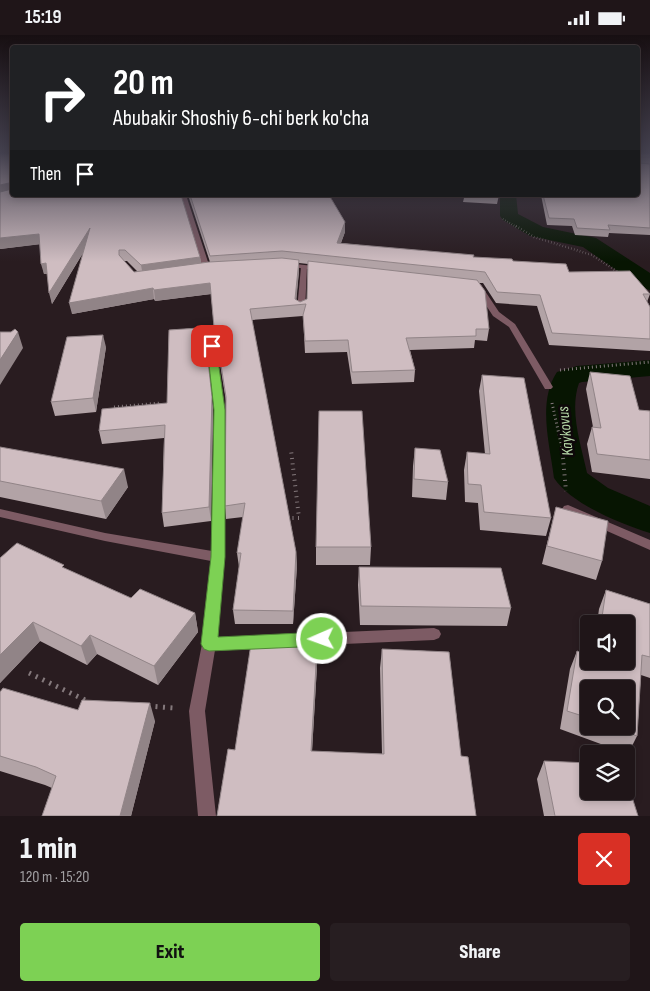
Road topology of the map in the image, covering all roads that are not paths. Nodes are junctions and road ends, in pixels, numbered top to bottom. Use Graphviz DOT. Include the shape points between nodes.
graph roads {
  1 [pos="184,197"];
  2 [pos="282,265"];
  3 [pos="304,267"];
  4 [pos="216,269"];
  5 [pos="207,270"];
  6 [pos="334,271"];
  7 [pos="197,272"];
  8 [pos="470,286"];
  9 [pos="301,310"];
  10 [pos="212,346"];
  11 [pos="548,387"];
  12 [pos="568,509"];
  13 [pos="0,513"];
  14 [pos="650,545"];
  15 [pos="218,557"];
  16 [pos="434,635"];
  17 [pos="209,644"];
  18 [pos="207,816"];
  1 -- 5 [label="street"];
  2 -- 3 [label="street"];
  3 -- 6 [label="street"];
  3 -- 9 [label="street"];
  4 -- 5 [label="street"];
  5 -- 7 [label="street"];
  8 -- 11 [label="street" via="480,287 496,315 512,326"];
  10 -- 15 [label="street" via="220,410"];
  12 -- 14 [label="street"];
  13 -- 15 [label="street" via="105,537"];
  15 -- 17 [label="street"];
  16 -- 17 [label="street"];
  17 -- 18 [label="street" via="197,711"];
}
